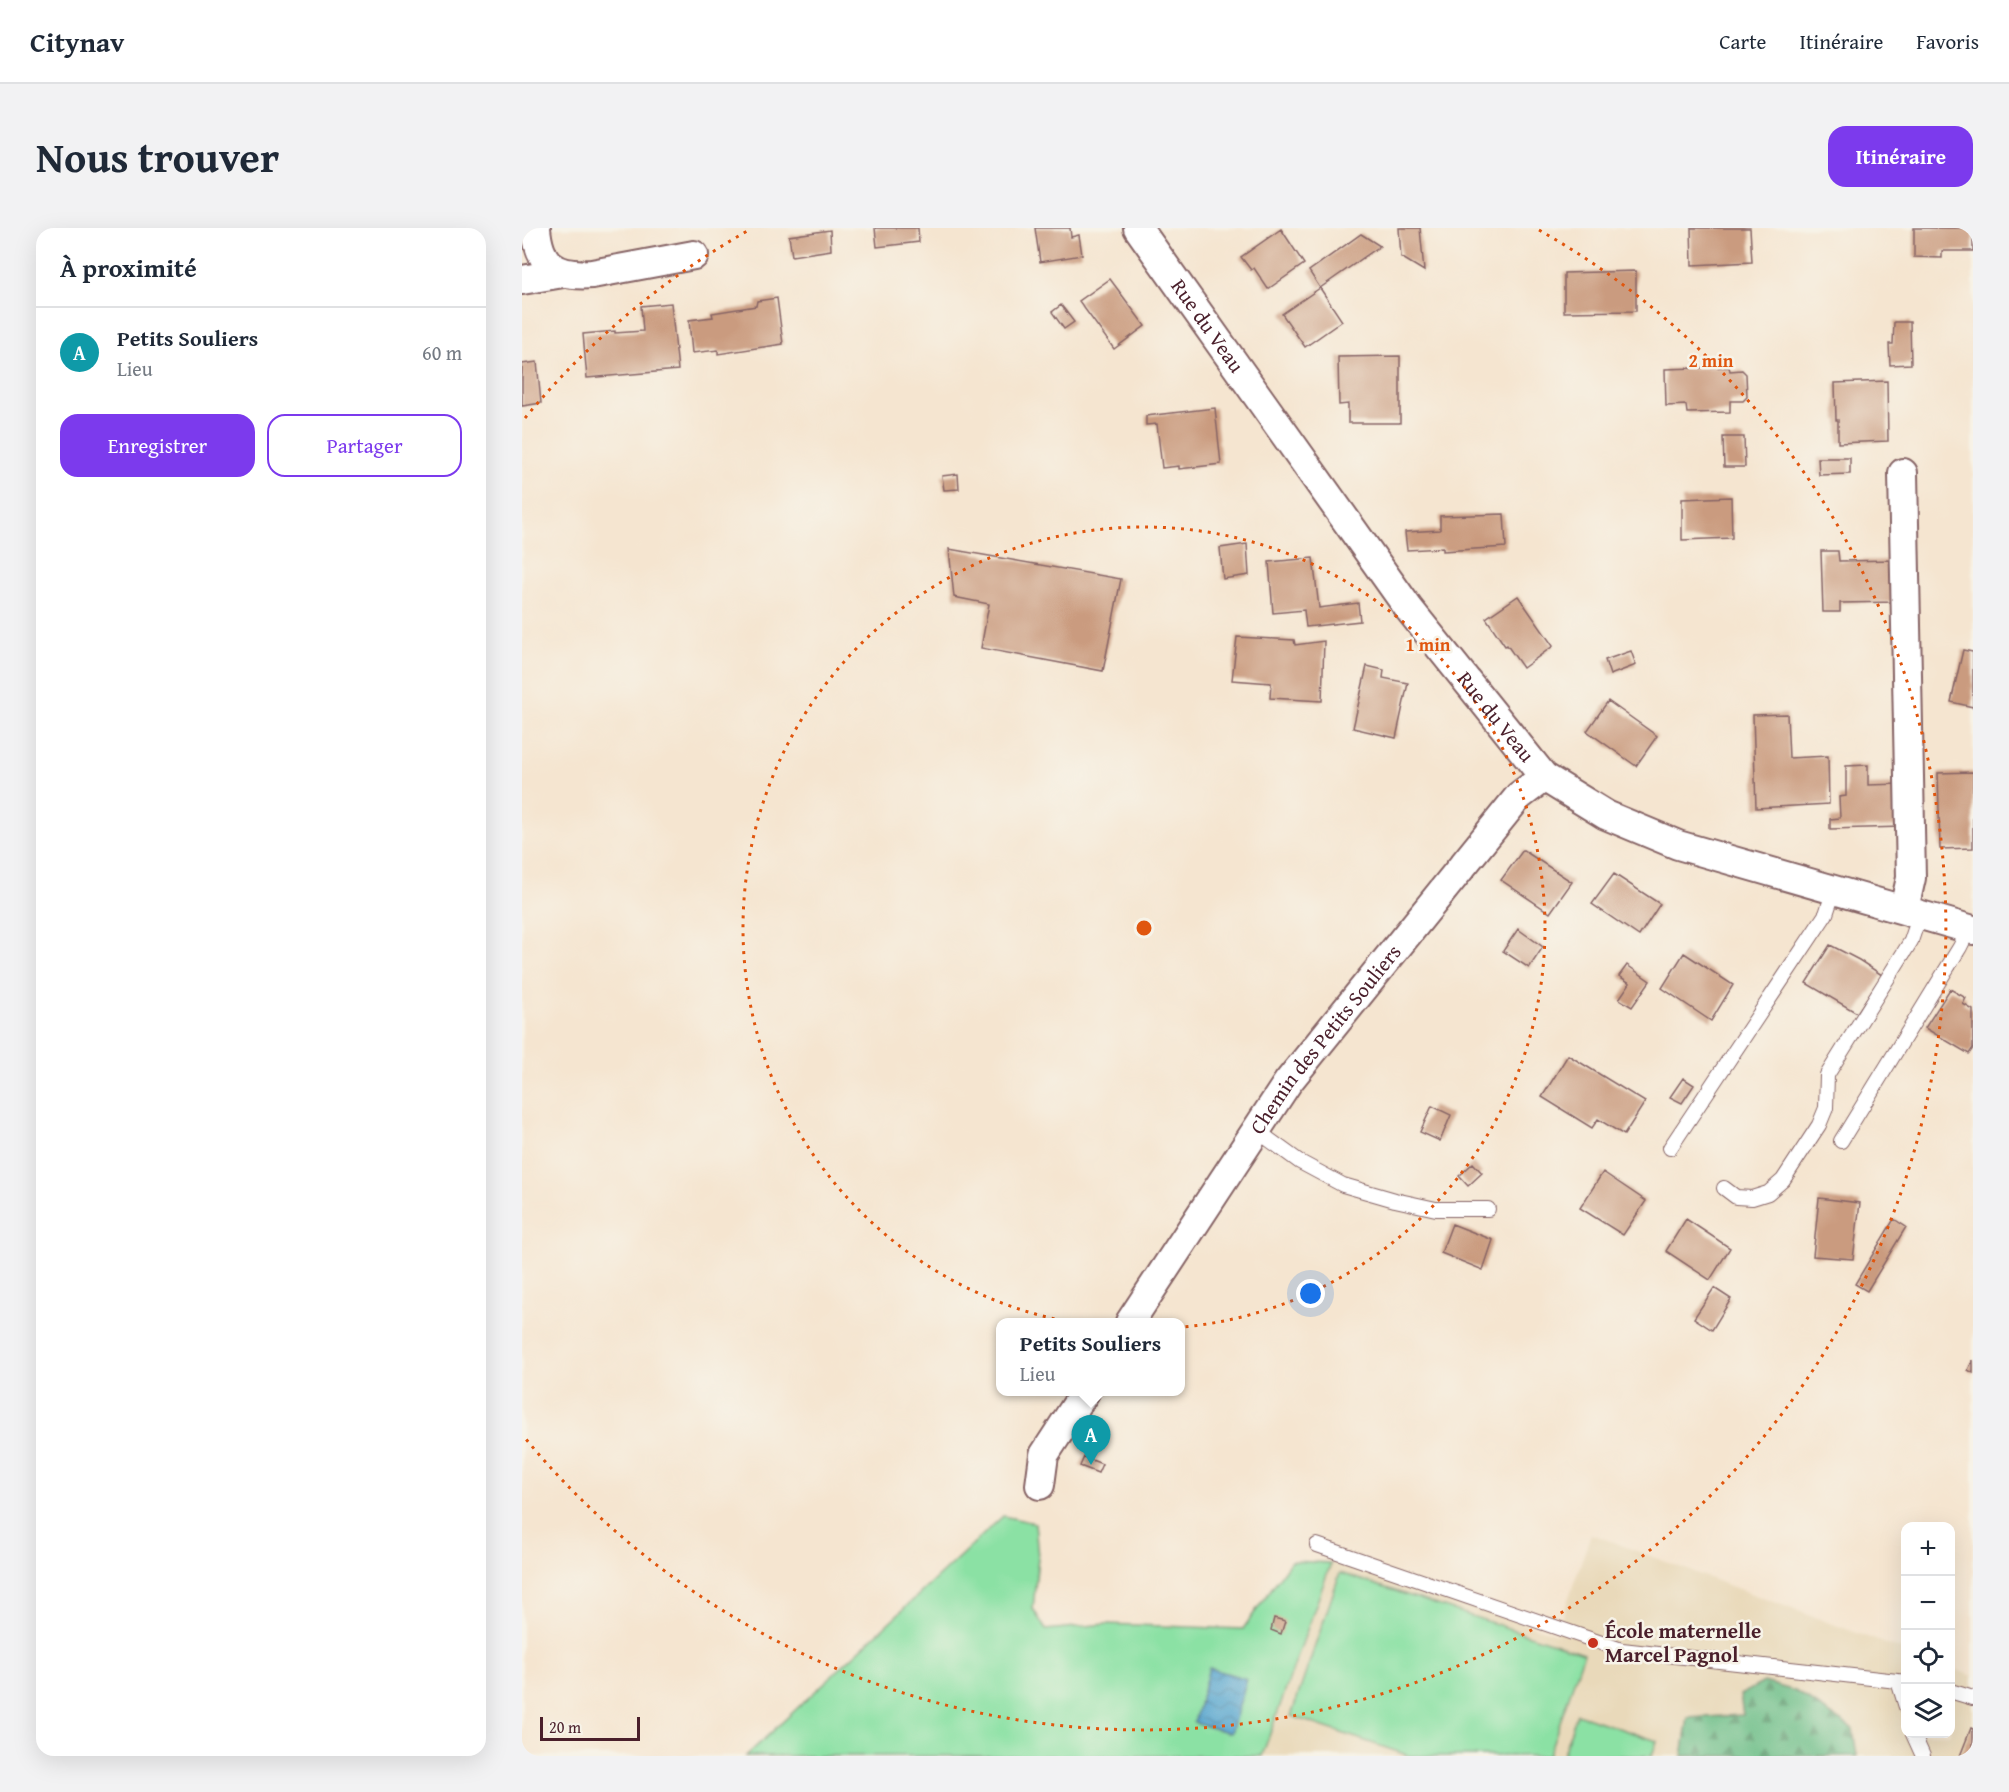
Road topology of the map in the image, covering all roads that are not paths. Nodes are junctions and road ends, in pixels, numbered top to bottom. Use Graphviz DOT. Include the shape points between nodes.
graph roads {
  1 [pos="536,228"];
  2 [pos="1138,228"];
  3 [pos="694,255"];
  4 [pos="563,273"];
  5 [pos="522,280"];
  6 [pos="1903,473"];
  7 [pos="1544,777"];
  8 [pos="1834,890"];
  9 [pos="1912,912"];
  10 [pos="1971,929"];
  11 [pos="1256,1130"];
  12 [pos="1841,1141"];
  13 [pos="1670,1148"];
  14 [pos="1724,1188"];
  15 [pos="1488,1209"];
  16 [pos="1133,1318"];
  17 [pos="1082,1396"];
  18 [pos="1040,1485"];
  19 [pos="1317,1545"];
  20 [pos="1901,1682"];
  21 [pos="1955,1693"];
  22 [pos="1973,1698"];
  23 [pos="1915,1738"];
  24 [pos="1923,1756"];
  1 -- 4 [label="street" via="543,258"];
  2 -- 7 [label="street, Rue du Veau" via="1409,609"];
  3 -- 4 [label="street" via="592,274"];
  4 -- 5 [label="street"];
  6 -- 9 [label="street"];
  7 -- 8 [label="street, Rue du Veau" via="1606,815 1678,845"];
  7 -- 11 [label="street, Chemin des Petits Souliers" via="1519,796 1288,1082"];
  8 -- 9 [label="street, Rue du Veau"];
  8 -- 13 [label="lane" via="1826,914"];
  9 -- 10 [label="street, Rue du Veau"];
  9 -- 14 [label="lane" via="1911,941 1827,1075 1826,1108 1819,1125 1783,1180 1768,1193 1752,1198 1736,1197"];
  10 -- 12 [label="lane"];
  11 -- 15 [label="lane" via="1300,1162 1343,1185 1436,1209"];
  11 -- 16 [label="street, Chemin des Petits Souliers"];
  17 -- 18 [label="street" via="1044,1455"];
  19 -- 20 [label="lane" via="1622,1650"];
  21 -- 22 [label="lane"];
  23 -- 24 [label="lane"];
}
